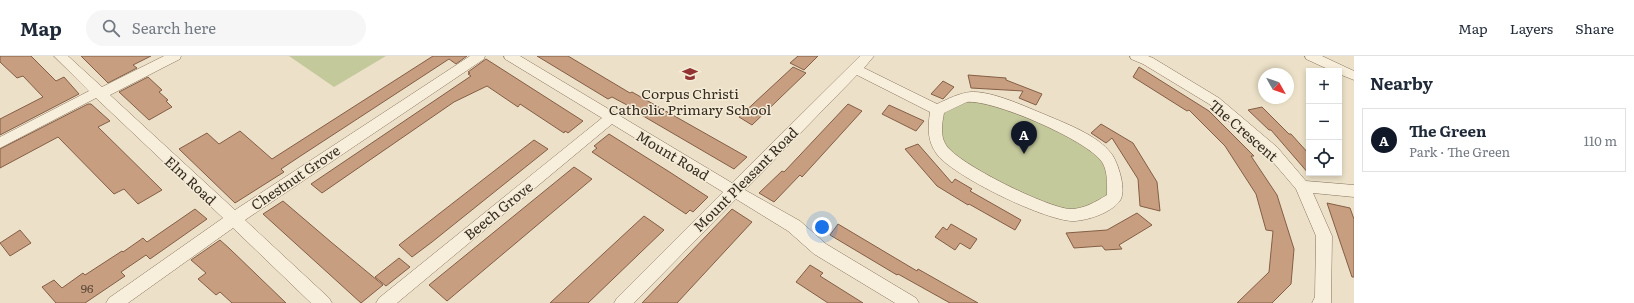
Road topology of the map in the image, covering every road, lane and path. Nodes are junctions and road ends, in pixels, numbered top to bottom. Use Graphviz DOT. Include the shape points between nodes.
graph roads {
  1 [pos="60,56"];
  2 [pos="175,56"];
  3 [pos="479,56"];
  4 [pos="510,56"];
  5 [pos="868,56"];
  6 [pos="1136,56"];
  7 [pos="1307,56"];
  8 [pos="1310,56"];
  9 [pos="1323,62"];
  10 [pos="855,69"];
  11 [pos="1354,76"];
  12 [pos="98,93"];
  13 [pos="937,110"];
  14 [pos="612,117"];
  15 [pos="0,143"];
  16 [pos="1302,186"];
  17 [pos="734,190"];
  18 [pos="1354,191"];
  19 [pos="232,219"];
  20 [pos="1325,302"];
  21 [pos="114,303"];
  22 [pos="323,303"];
  23 [pos="385,303"];
  24 [pos="623,303"];
  25 [pos="910,303"];
  1 -- 12 [label="street, Elm Road"];
  2 -- 12 [label="street"];
  3 -- 19 [label="street, Chestnut Grove" via="363,130"];
  4 -- 14 [label="street, Mount Road"];
  5 -- 10 [label="street, Mount Pleasant Road"];
  6 -- 16 [label="street, The Crescent" via="1214,101 1272,151"];
  7 -- 9 [label="street"];
  8 -- 9 [label="street"];
  9 -- 11 [label="street"];
  10 -- 13 [label="street"];
  10 -- 17 [label="street, Mount Pleasant Road"];
  12 -- 15 [label="street"];
  12 -- 19 [label="street, Elm Road"];
  13 -- 13 [label="street" via="951,102 977,97 1008,105 1087,142 1106,156 1116,179 1114,198 1093,212 1068,215 1036,205 963,168 942,152 934,132"];
  14 -- 17 [label="street, Mount Road"];
  14 -- 23 [label="street, Beech Grove"];
  16 -- 18 [label="street"];
  16 -- 20 [label="street, The Crescent" via="1324,236"];
  17 -- 24 [label="street, Mount Pleasant Road"];
  17 -- 25 [label="street" via="794,226 820,249"];
  19 -- 21 [label="street, Chestnut Grove"];
  19 -- 22 [label="street, Elm Road"];
}
